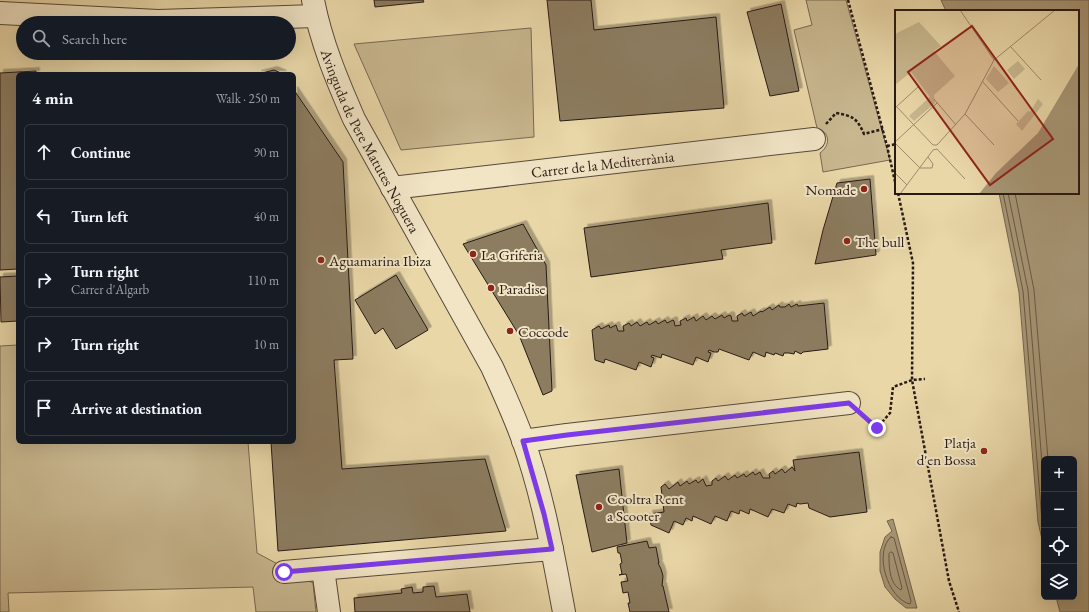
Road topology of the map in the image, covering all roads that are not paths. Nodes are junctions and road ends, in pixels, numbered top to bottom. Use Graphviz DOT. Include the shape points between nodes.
graph roads {
  1 [pos="315,8"];
  2 [pos="0,13"];
  3 [pos="59,16"];
  4 [pos="218,16"];
  5 [pos="814,139"];
  6 [pos="392,188"];
  7 [pos="849,403"];
  8 [pos="523,441"];
  9 [pos="552,549"];
  10 [pos="323,569"];
  11 [pos="284,572"];
  12 [pos="329,612"];
  13 [pos="564,612"];
  1 -- 4 [label="street"];
  1 -- 6 [label="street, Avinguda de Pere Matutes Noguera" via="321,37 335,78 354,120"];
  2 -- 3 [label="street"];
  5 -- 6 [label="street, Carrer de la Mediterrània"];
  6 -- 8 [label="street, Avinguda de Pere Matutes Noguera" via="492,367"];
  7 -- 8 [label="street"];
  8 -- 9 [label="street, Avinguda de Pere Matutes Noguera"];
  9 -- 10 [label="street"];
  9 -- 13 [label="street, Avinguda de Pere Matutes Noguera"];
  10 -- 11 [label="street"];
  10 -- 12 [label="street"];
}
